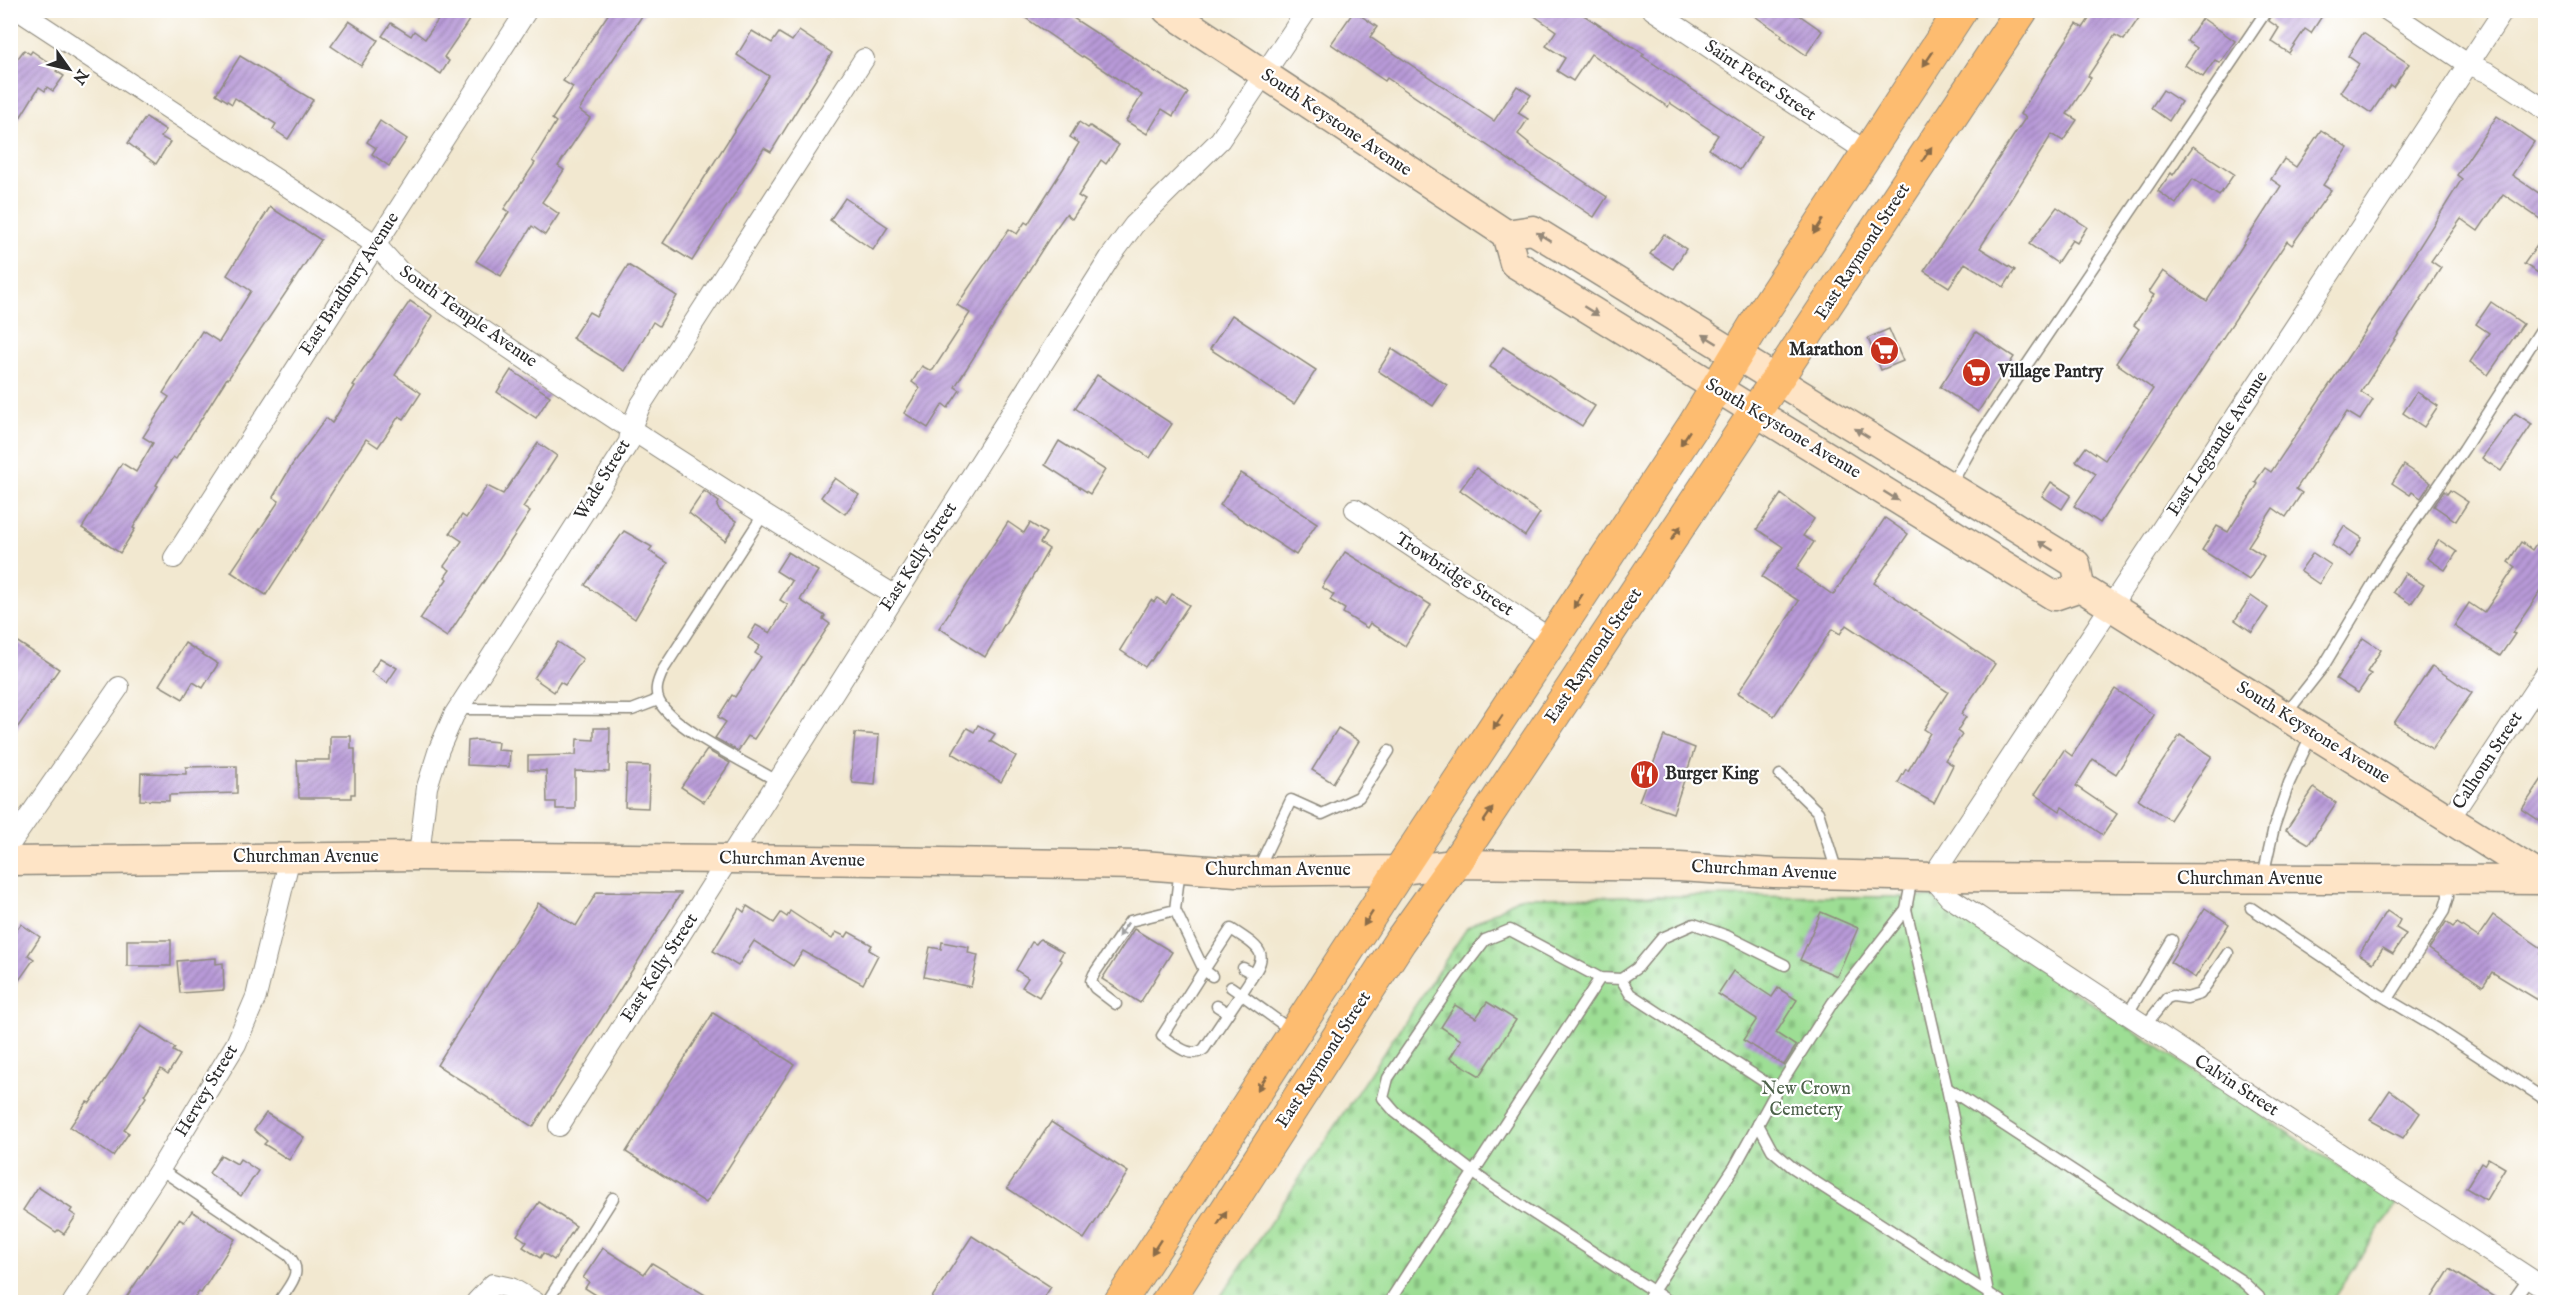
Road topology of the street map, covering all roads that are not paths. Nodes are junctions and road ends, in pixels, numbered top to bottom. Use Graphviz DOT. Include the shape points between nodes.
graph roads {
  1 [pos="18,10"];
  2 [pos="527,10"];
  3 [pos="1167,10"];
  4 [pos="1307,10"];
  5 [pos="1653,10"];
  6 [pos="1961,10"];
  7 [pos="2022,10"];
  8 [pos="2268,10"];
  9 [pos="2387,10"];
  10 [pos="2504,10"];
  11 [pos="864,59"];
  12 [pos="2469,64"];
  13 [pos="1264,75"];
  14 [pos="2546,110"];
  15 [pos="1867,152"];
  16 [pos="1506,234"];
  17 [pos="375,244"];
  18 [pos="2546,322"];
  19 [pos="1736,355"];
  20 [pos="1778,380"];
  21 [pos="1716,388"];
  22 [pos="1756,413"];
  23 [pos="631,428"];
  24 [pos="1950,486"];
  25 [pos="1355,509"];
  26 [pos="763,515"];
  27 [pos="174,558"];
  28 [pos="2080,587"];
  29 [pos="894,595"];
  30 [pos="2111,606"];
  31 [pos="1552,640"];
  32 [pos="2546,674"];
  33 [pos="119,687"];
  34 [pos="658,700"];
  35 [pos="458,709"];
  36 [pos="2285,715"];
  37 [pos="2313,733"];
  38 [pos="1389,750"];
  39 [pos="1780,775"];
  40 [pos="777,781"];
  41 [pos="2450,819"];
  42 [pos="10,844"];
  43 [pos="290,856"];
  44 [pos="420,856"];
  45 [pos="730,859"];
  46 [pos="10,861"];
  47 [pos="1455,864"];
  48 [pos="1180,868"];
  49 [pos="1400,870"];
  50 [pos="1257,872"];
  51 [pos="1838,875"];
  52 [pos="1922,877"];
  53 [pos="2263,879"];
  54 [pos="2447,880"];
  55 [pos="2545,880"];
  56 [pos="2251,908"];
  57 [pos="1906,909"];
  58 [pos="1175,910"];
  59 [pos="2172,940"];
  60 [pos="2228,953"];
  61 [pos="1785,965"];
  62 [pos="1243,968"];
  63 [pos="1208,973"];
  64 [pos="1254,974"];
  65 [pos="1600,978"];
  66 [pos="1621,979"];
  67 [pos="1231,987"];
  68 [pos="1241,994"];
  69 [pos="2388,999"];
  70 [pos="1116,1004"];
  71 [pos="1217,1006"];
  72 [pos="1228,1013"];
  73 [pos="2127,1015"];
  74 [pos="2145,1026"];
  75 [pos="1294,1032"];
  76 [pos="1947,1088"];
  77 [pos="1777,1090"];
  78 [pos="2546,1100"];
  79 [pos="1758,1124"];
  80 [pos="559,1126"];
  81 [pos="160,1169"];
  82 [pos="1474,1172"];
  83 [pos="613,1198"];
  84 [pos="2537,1284"];
  85 [pos="1653,1292"];
  86 [pos="1990,1299"];
  87 [pos="73,1302"];
  88 [pos="279,1302"];
  89 [pos="476,1302"];
  90 [pos="535,1302"];
  91 [pos="547,1302"];
  92 [pos="1120,1302"];
  93 [pos="1167,1302"];
  94 [pos="1389,1302"];
  95 [pos="1646,1302"];
  96 [pos="1670,1302"];
  97 [pos="2002,1302"];
  98 [pos="2258,1302"];
  99 [pos="2512,1302"];
  1 -- 17 [label="street, South Temple Avenue"];
  2 -- 17 [label="street, East Bradbury Avenue"];
  3 -- 13 [label="main road, South Keystone Avenue"];
  4 -- 13 [label="street, East Kelly Street"];
  5 -- 15 [label="street, Saint Peter Street"];
  6 -- 15 [label="main road, one-way"];
  20 -- 7 [label="main road, East Raymond Street, one-way"];
  8 -- 24 [label="lane" via="1978,436"];
  9 -- 12 [label="street"];
  10 -- 12 [label="street, East Legrande Avenue"];
  11 -- 23 [label="street, Wade Street" via="640,406"];
  12 -- 14 [label="street"];
  12 -- 30 [label="street, East Legrande Avenue"];
  13 -- 16 [label="main road, South Keystone Avenue"];
  13 -- 29 [label="street, East Kelly Street" via="1210,153 1121,240"];
  15 -- 19 [label="main road, one-way"];
  19 -- 16 [label="main road, South Keystone Avenue, one-way" via="1533,230"];
  16 -- 21 [label="main road, South Keystone Avenue, one-way" via="1514,263"];
  17 -- 23 [label="street, South Temple Avenue" via="402,274"];
  17 -- 27 [label="street, East Bradbury Avenue"];
  18 -- 36 [label="lane" via="2386,562 2323,667"];
  19 -- 20 [label="main road, South Keystone Avenue"];
  19 -- 21 [label="main road"];
  20 -- 22 [label="main road, East Raymond Street"];
  24 -- 20 [label="main road, South Keystone Avenue, one-way"];
  21 -- 22 [label="main road, South Keystone Avenue"];
  21 -- 31 [label="main road, one-way"];
  22 -- 28 [label="main road, South Keystone Avenue, one-way" via="2054,596"];
  47 -- 22 [label="main road, East Raymond Street, one-way"];
  23 -- 26 [label="street, South Temple Avenue"];
  23 -- 35 [label="street, Wade Street" via="629,442"];
  28 -- 24 [label="main road, South Keystone Avenue, one-way" via="2076,564"];
  25 -- 31 [label="street, Trowbridge Street"];
  26 -- 29 [label="street, South Temple Avenue"];
  26 -- 34 [label="lane" via="663,670 657,682"];
  28 -- 30 [label="main road, South Keystone Avenue"];
  29 -- 40 [label="street, East Kelly Street"];
  30 -- 36 [label="main road, South Keystone Avenue"];
  30 -- 52 [label="street, East Legrande Avenue"];
  31 -- 49 [label="main road, one-way"];
  32 -- 41 [label="street, Calhoun Street"];
  33 -- 42 [label="street"];
  34 -- 35 [label="lane" via="632,710"];
  34 -- 40 [label="lane" via="676,721"];
  35 -- 44 [label="street, Wade Street" via="427,787"];
  36 -- 37 [label="main road, South Keystone Avenue"];
  37 -- 41 [label="main road, South Keystone Avenue"];
  37 -- 53 [label="lane" via="2289,783"];
  38 -- 50 [label="lane" via="1359,797 1322,814 1291,800"];
  39 -- 51 [label="lane" via="1818,812"];
  40 -- 45 [label="street, East Kelly Street"];
  41 -- 55 [label="main road, South Keystone Avenue"];
  43 -- 44 [label="main road, Churchman Avenue"];
  43 -- 46 [label="main road, Churchman Avenue"];
  43 -- 81 [label="street, Hervey Street" via="250,1013 215,1081"];
  44 -- 45 [label="main road, Churchman Avenue"];
  45 -- 48 [label="main road, Churchman Avenue"];
  45 -- 80 [label="street, East Kelly Street"];
  47 -- 49 [label="main road, Churchman Avenue"];
  47 -- 51 [label="main road, Churchman Avenue" via="1679,867"];
  93 -- 47 [label="main road, East Raymond Street, one-way" via="1400,941"];
  48 -- 50 [label="main road, Churchman Avenue"];
  48 -- 58 [label="lane"];
  49 -- 50 [label="main road, Churchman Avenue"];
  49 -- 75 [label="main road, one-way"];
  51 -- 52 [label="main road, Churchman Avenue"];
  52 -- 53 [label="main road, Churchman Avenue"];
  52 -- 57 [label="lane"];
  52 -- 73 [label="street, Calvin Street"];
  53 -- 54 [label="main road, Churchman Avenue"];
  54 -- 55 [label="main road, Churchman Avenue"];
  54 -- 69 [label="lane" via="2444,911"];
  56 -- 69 [label="lane"];
  57 -- 76 [label="lane"];
  57 -- 77 [label="lane" via="1833,1002"];
  58 -- 63 [label="lane"];
  58 -- 70 [label="lane, one-way" via="1130,921 1094,974 1091,981 1095,988"];
  59 -- 73 [label="lane"];
  60 -- 74 [label="lane" via="2200,994 2167,998"];
  61 -- 66 [label="lane" via="1694,924 1662,938 1637,968"];
  62 -- 64 [label="lane"];
  63 -- 64 [label="lane" via="1231,930 1257,946 1262,955"];
  63 -- 72 [label="lane" via="1181,1014 1157,1035 1190,1054 1197,1054 1209,1032"];
  64 -- 68 [label="lane"];
  65 -- 66 [label="lane"];
  65 -- 82 [label="lane"];
  65 -- 82 [label="lane" via="1510,930 1485,940 1388,1078 1383,1098 1395,1112"];
  66 -- 77 [label="lane" via="1630,994"];
  67 -- 68 [label="lane"];
  68 -- 72 [label="lane"];
  68 -- 75 [label="lane"];
  69 -- 78 [label="lane"];
  71 -- 72 [label="lane"];
  73 -- 74 [label="street, Calvin Street"];
  74 -- 84 [label="street, Calvin Street"];
  75 -- 92 [label="main road, one-way"];
  76 -- 86 [label="lane"];
  76 -- 98 [label="lane" via="2242,1281 2259,1297"];
  77 -- 79 [label="lane"];
  79 -- 85 [label="lane"];
  79 -- 86 [label="lane" via="1773,1150 1792,1167"];
  81 -- 87 [label="street, Hervey Street"];
  81 -- 88 [label="lane" via="296,1263 297,1271"];
  82 -- 85 [label="lane"];
  82 -- 94 [label="lane"];
  83 -- 91 [label="lane"];
  84 -- 99 [label="lane"];
  85 -- 95 [label="lane"];
  85 -- 96 [label="lane"];
  86 -- 97 [label="lane"];
  89 -- 90 [label="street" via="493,1284 511,1288"];
}
